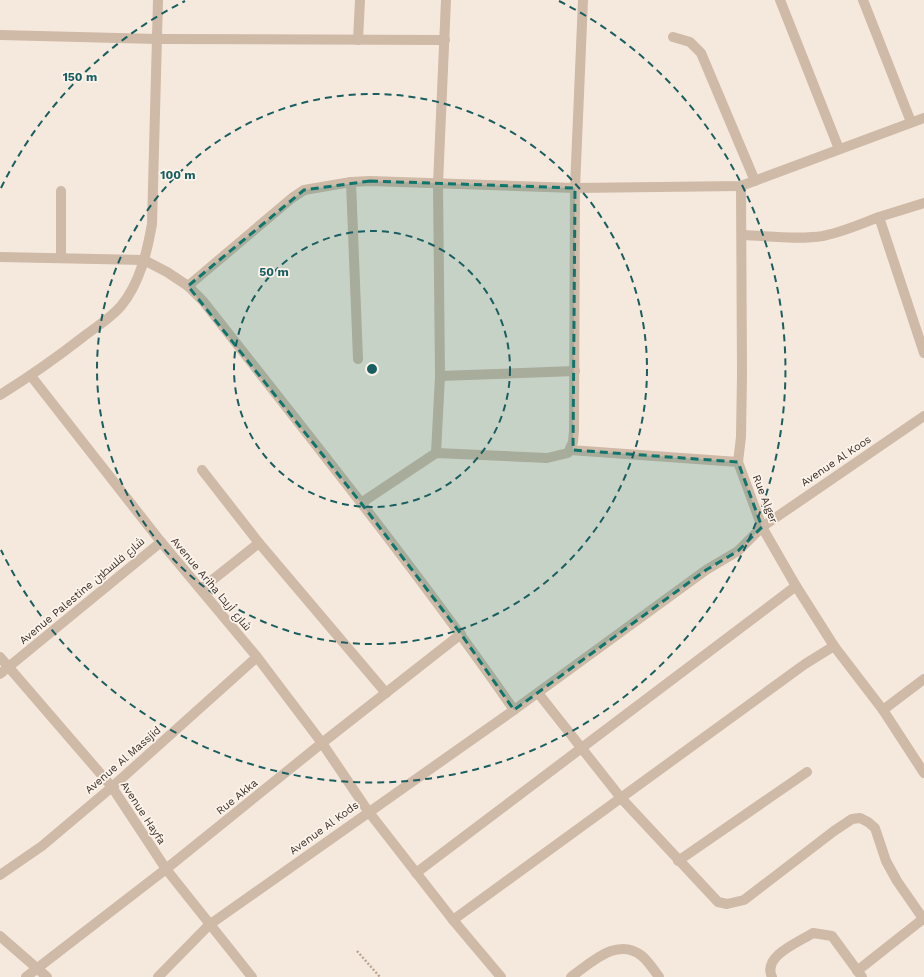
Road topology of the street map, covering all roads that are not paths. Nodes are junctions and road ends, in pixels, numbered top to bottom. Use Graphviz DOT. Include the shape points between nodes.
graph roads {
  1 [pos="158,0"];
  2 [pos="360,0"];
  3 [pos="446,0"];
  4 [pos="583,0"];
  5 [pos="780,0"];
  6 [pos="863,0"];
  7 [pos="0,35"];
  8 [pos="673,36"];
  9 [pos="157,39"];
  10 [pos="358,40"];
  11 [pos="445,40"];
  12 [pos="924,118"];
  13 [pos="911,122"];
  14 [pos="839,149"];
  15 [pos="755,181"];
  16 [pos="351,182"];
  17 [pos="438,184"];
  18 [pos="741,186"];
  19 [pos="575,188"];
  20 [pos="61,191"];
  21 [pos="924,204"];
  22 [pos="879,217"];
  23 [pos="743,235"];
  24 [pos="0,257"];
  25 [pos="61,258"];
  26 [pos="144,260"];
  27 [pos="188,286"];
  28 [pos="924,353"];
  29 [pos="358,359"];
  30 [pos="575,371"];
  31 [pos="31,376"];
  32 [pos="440,376"];
  33 [pos="0,394"];
  34 [pos="924,416"];
  35 [pos="570,450"];
  36 [pos="436,453"];
  37 [pos="738,462"];
  38 [pos="202,470"];
  39 [pos="361,503"];
  40 [pos="762,527"];
  41 [pos="160,542"];
  42 [pos="259,543"];
  43 [pos="796,586"];
  44 [pos="201,589"];
  45 [pos="461,634"];
  46 [pos="834,646"];
  47 [pos="0,657"];
  48 [pos="257,657"];
  49 [pos="9,668"];
  50 [pos="0,674"];
  51 [pos="924,679"];
  52 [pos="386,693"];
  53 [pos="538,693"];
  54 [pos="514,710"];
  55 [pos="883,710"];
  56 [pos="322,743"];
  57 [pos="582,748"];
  58 [pos="807,772"];
  59 [pos="924,773"];
  60 [pos="112,787"];
  61 [pos="621,798"];
  62 [pos="368,811"];
  63 [pos="678,861"];
  64 [pos="166,870"];
  65 [pos="416,873"];
  66 [pos="0,875"];
  67 [pos="453,920"];
  68 [pos="924,920"];
  69 [pos="209,925"];
  70 [pos="0,936"];
  71 [pos="36,968"];
  72 [pos="860,974"];
  73 [pos="26,977"];
  74 [pos="47,977"];
  75 [pos="158,977"];
  76 [pos="252,977"];
  77 [pos="501,977"];
  78 [pos="571,977"];
  79 [pos="659,977"];
  80 [pos="772,977"];
  1 -- 9 [label="street"];
  2 -- 10 [label="street"];
  3 -- 11 [label="street"];
  4 -- 19 [label="street"];
  5 -- 14 [label="street"];
  6 -- 13 [label="street"];
  7 -- 9 [label="street"];
  8 -- 15 [label="street" via="690,42 701,53"];
  9 -- 10 [label="street"];
  9 -- 26 [label="street" via="152,224"];
  10 -- 11 [label="street"];
  11 -- 17 [label="street"];
  12 -- 13 [label="street"];
  13 -- 14 [label="street"];
  14 -- 15 [label="street"];
  15 -- 18 [label="street"];
  16 -- 17 [label="street"];
  16 -- 27 [label="street" via="304,190"];
  16 -- 29 [label="street"];
  17 -- 19 [label="street"];
  17 -- 32 [label="street"];
  18 -- 19 [label="street"];
  18 -- 23 [label="street, Rue Alger"];
  19 -- 30 [label="street"];
  20 -- 25 [label="street"];
  21 -- 22 [label="street"];
  22 -- 23 [label="street" via="824,236"];
  22 -- 28 [label="street"];
  23 -- 37 [label="street, Rue Alger" via="741,437"];
  24 -- 25 [label="street"];
  25 -- 26 [label="street"];
  26 -- 27 [label="street"];
  26 -- 31 [label="street" via="121,306"];
  27 -- 39 [label="street" via="203,301"];
  30 -- 32 [label="street"];
  30 -- 35 [label="street" via="574,431"];
  31 -- 33 [label="street"];
  31 -- 41 [label="street, Avenue Ariha شارع أريحا"];
  32 -- 36 [label="street"];
  34 -- 40 [label="street, Avenue Al Koos"];
  35 -- 36 [label="street" via="563,455 547,458"];
  35 -- 37 [label="street"];
  36 -- 39 [label="street"];
  37 -- 40 [label="street, Rue Alger"];
  38 -- 42 [label="street"];
  39 -- 45 [label="street"];
  40 -- 43 [label="street, Rue Alger"];
  40 -- 53 [label="street, Avenue Al Koos" via="738,551 706,570"];
  41 -- 44 [label="street, Avenue Ariha شارع أريحا"];
  41 -- 49 [label="street, Avenue Palestine شارع فلسطين"];
  42 -- 44 [label="street"];
  42 -- 52 [label="street"];
  43 -- 46 [label="street, Rue Alger"];
  43 -- 57 [label="street"];
  44 -- 48 [label="street, Avenue Ariha شارع أريحا"];
  45 -- 52 [label="street, Rue Akka"];
  45 -- 54 [label="street"];
  46 -- 55 [label="street, Rue Alger"];
  46 -- 61 [label="street" via="805,664"];
  47 -- 49 [label="street, Avenue Hayfa"];
  48 -- 56 [label="street, Avenue Ariha شارع أريحا"];
  48 -- 60 [label="street, Avenue Al Massjid"];
  49 -- 50 [label="street, Avenue Palestine شارع فلسطين"];
  49 -- 60 [label="street, Avenue Hayfa"];
  51 -- 55 [label="street"];
  52 -- 56 [label="street, Rue Akka"];
  53 -- 54 [label="street, Avenue Al Kods"];
  53 -- 57 [label="street"];
  54 -- 62 [label="street, Avenue Al Kods"];
  55 -- 59 [label="street, Rue Alger"];
  56 -- 62 [label="street, Avenue Ariha شارع أريحا"];
  56 -- 64 [label="street, Rue Akka"];
  57 -- 61 [label="street"];
  57 -- 65 [label="street"];
  58 -- 63 [label="street"];
  60 -- 64 [label="street, Avenue Hayfa"];
  60 -- 66 [label="street, Avenue Al Massjid" via="42,846"];
  61 -- 63 [label="street"];
  61 -- 67 [label="street"];
  62 -- 65 [label="street, Avenue Ariha شارع أريحا"];
  62 -- 69 [label="street, Avenue Al Kods"];
  63 -- 68 [label="street" via="718,902 736,903 753,894 852,819 860,818 875,828 886,861"];
  64 -- 69 [label="street, Avenue Hayfa"];
  64 -- 71 [label="street, Rue Akka"];
  65 -- 67 [label="street, Avenue Ariha شارع أريحا"];
  67 -- 77 [label="street, Avenue Ariha شارع أريحا"];
  68 -- 72 [label="street"];
  69 -- 75 [label="street, Avenue Al Kods"];
  69 -- 76 [label="street, Avenue Hayfa"];
  70 -- 71 [label="street"];
  71 -- 73 [label="street, Rue Akka"];
  71 -- 74 [label="street"];
  72 -- 80 [label="street" via="832,936 813,933 778,954 769,968"];
  78 -- 79 [label="street" via="610,950 622,948 642,956"];
}
